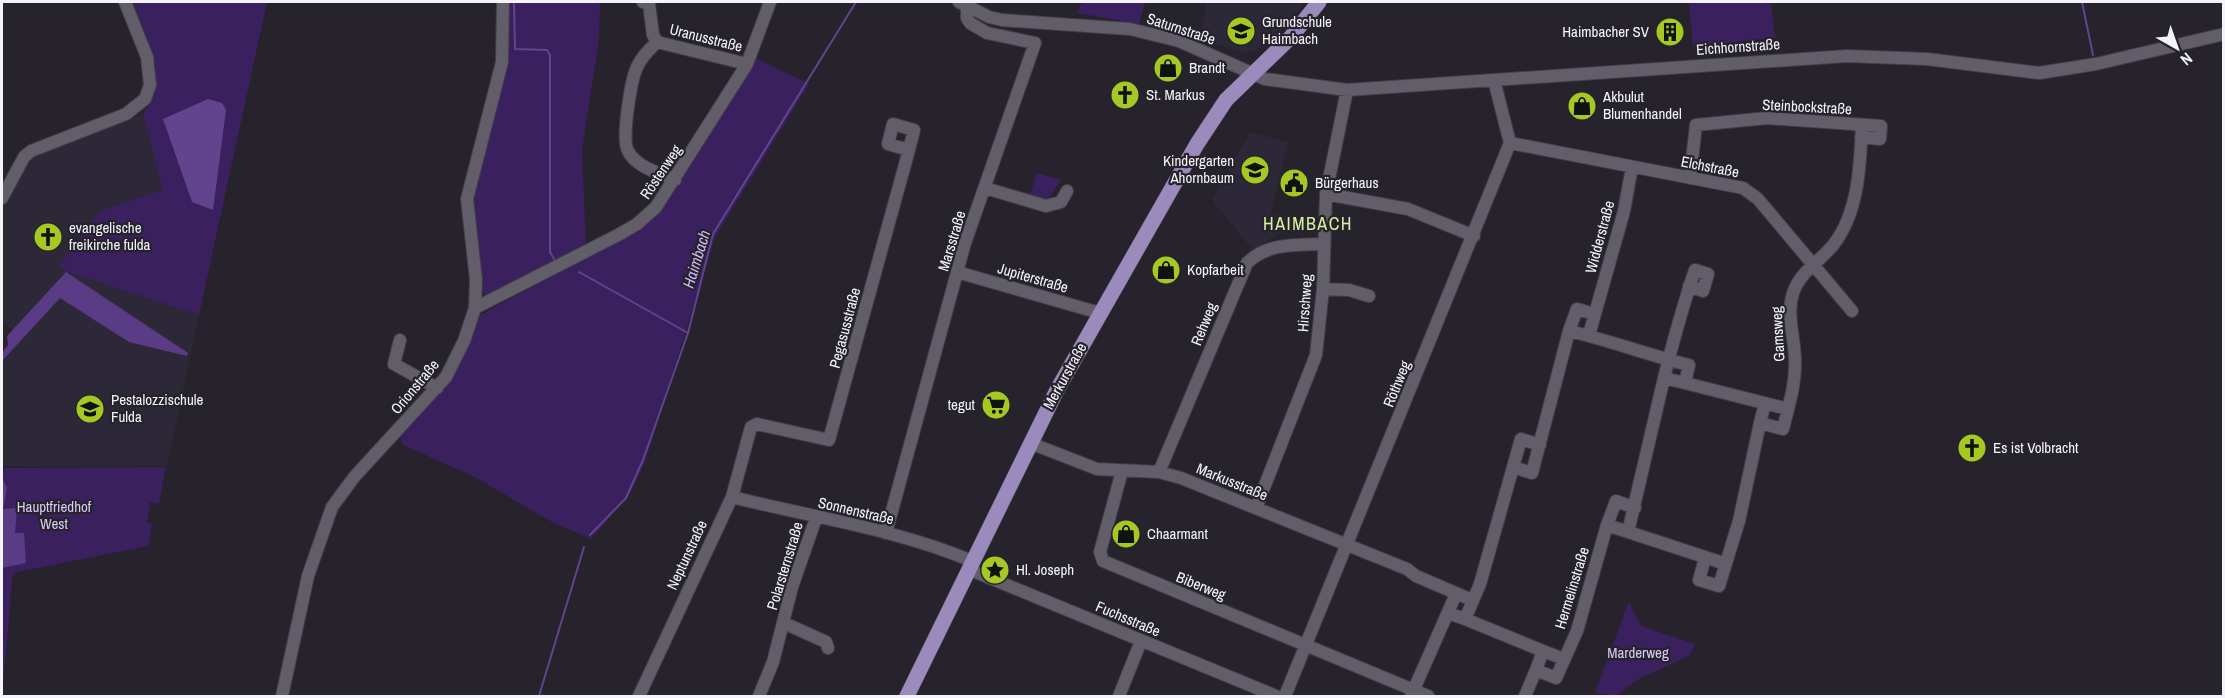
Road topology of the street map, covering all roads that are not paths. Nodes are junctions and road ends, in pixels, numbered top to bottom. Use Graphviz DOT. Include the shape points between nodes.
graph roads {
  1 [pos="125,2"];
  2 [pos="503,2"];
  3 [pos="642,2"];
  4 [pos="770,2"];
  5 [pos="1318,2"];
  6 [pos="963,4"];
  7 [pos="2223,34"];
  8 [pos="657,42"];
  9 [pos="747,64"];
  10 [pos="1252,73"];
  11 [pos="1494,80"];
  12 [pos="1347,90"];
  13 [pos="1510,143"];
  14 [pos="909,150"];
  15 [pos="1632,167"];
  16 [pos="1689,178"];
  17 [pos="675,180"];
  18 [pos="985,188"];
  19 [pos="1067,190"];
  20 [pos="1326,194"];
  21 [pos="2,198"];
  22 [pos="1474,236"];
  23 [pos="1323,244"];
  24 [pos="1811,263"];
  25 [pos="957,272"];
  26 [pos="1689,286"];
  27 [pos="1323,289"];
  28 [pos="1369,296"];
  29 [pos="475,308"];
  30 [pos="1852,311"];
  31 [pos="1100,314"];
  32 [pos="1594,314"];
  33 [pos="1569,331"];
  34 [pos="1589,336"];
  35 [pos="400,340"];
  36 [pos="1668,360"];
  37 [pos="1664,378"];
  38 [pos="1685,383"];
  39 [pos="437,388"];
  40 [pos="1765,403"];
  41 [pos="1788,409"];
  42 [pos="1760,423"];
  43 [pos="754,425"];
  44 [pos="1030,443"];
  45 [pos="1540,445"];
  46 [pos="1513,466"];
  47 [pos="1122,471"];
  48 [pos="1159,472"];
  49 [pos="732,497"];
  50 [pos="1256,508"];
  51 [pos="1635,508"];
  52 [pos="816,518"];
  53 [pos="1607,525"];
  54 [pos="1628,532"];
  55 [pos="886,533"];
  56 [pos="1347,545"];
  57 [pos="1705,558"];
  58 [pos="1726,564"];
  59 [pos="970,565"];
  60 [pos="1456,594"];
  61 [pos="1472,600"];
  62 [pos="1448,613"];
  63 [pos="1465,619"];
  64 [pos="784,623"];
  65 [pos="1141,641"];
  66 [pos="1307,645"];
  67 [pos="828,648"];
  68 [pos="1544,651"];
  69 [pos="1564,659"];
  70 [pos="1536,670"];
  71 [pos="1412,694"];
  72 [pos="282,696"];
  73 [pos="639,696"];
  74 [pos="759,696"];
  75 [pos="907,696"];
  76 [pos="1119,696"];
  77 [pos="1276,696"];
  78 [pos="1285,696"];
  79 [pos="1428,696"];
  80 [pos="1525,696"];
  1 -- 21 [label="street" via="147,57 150,85 145,99 126,114 31,151"];
  2 -- 29 [label="street, Orionstraße" via="502,62 467,199 476,266"];
  3 -- 8 [label="street, Uranusstraße" via="649,4"];
  4 -- 9 [label="street, Röstenweg"];
  5 -- 10 [label="main road, Merkurstraße" via="1291,37"];
  6 -- 10 [label="street, Saturnstraße" via="1002,20 1110,26 1162,36"];
  6 -- 18 [label="street, Marsstraße" via="967,18 979,28 1035,43"];
  7 -- 11 [label="street, Eichhornstraße" via="2096,64 2039,73 1927,59 1847,56"];
  8 -- 9 [label="street, Uranusstraße"];
  8 -- 17 [label="street, Uranusstraße" via="636,69 626,149 638,163"];
  9 -- 17 [label="street, Röstenweg"];
  10 -- 12 [label="street, Eichhornstraße" via="1276,82"];
  10 -- 31 [label="main road, Merkurstraße" via="1208,125"];
  11 -- 12 [label="street, Eichhornstraße"];
  11 -- 13 [label="street"];
  12 -- 20 [label="street, Hirschweg"];
  13 -- 15 [label="street, Elchstraße"];
  13 -- 22 [label="street, Röthweg"];
  14 -- 43 [label="street, Pegasusstraße" via="829,440"];
  15 -- 16 [label="street, Elchstraße"];
  15 -- 32 [label="street, Widderstraße" via="1624,211"];
  16 -- 24 [label="street, Elchstraße" via="1750,192"];
  16 -- 24 [label="street, Steinbockstraße" via="1696,125 1767,118 1862,131 1856,193 1846,224 1833,246"];
  17 -- 29 [label="street, Röstenweg" via="638,224"];
  18 -- 19 [label="street" via="1046,206 1061,202"];
  18 -- 25 [label="street, Marsstraße"];
  20 -- 22 [label="street" via="1408,208"];
  20 -- 23 [label="street, Hirschweg"];
  22 -- 56 [label="street, Röthweg"];
  23 -- 27 [label="street, Hirschweg"];
  23 -- 48 [label="street, Rehweg" via="1272,247 1247,263"];
  24 -- 30 [label="street, Elchstraße"];
  24 -- 41 [label="street, Gamsweg" via="1796,285 1790,305 1795,370"];
  25 -- 31 [label="street, Jupiterstraße"];
  25 -- 55 [label="street, Marsstraße"];
  26 -- 36 [label="street"];
  27 -- 28 [label="street"];
  27 -- 50 [label="street, Hirschweg" via="1316,356"];
  29 -- 39 [label="street, Orionstraße" via="464,341"];
  31 -- 44 [label="main road, Merkurstraße"];
  32 -- 33 [label="street" via="1576,309"];
  32 -- 34 [label="street, Widderstraße"];
  33 -- 34 [label="street"];
  33 -- 45 [label="street"];
  34 -- 36 [label="street"];
  35 -- 39 [label="street" via="394,364"];
  36 -- 37 [label="street"];
  36 -- 38 [label="street" via="1689,365"];
  37 -- 38 [label="street"];
  37 -- 51 [label="street"];
  38 -- 40 [label="street"];
  39 -- 72 [label="street, Orionstraße" via="355,476 332,507 308,576"];
  40 -- 41 [label="street"];
  40 -- 42 [label="street"];
  41 -- 42 [label="street, Gamsweg" via="1783,429"];
  42 -- 58 [label="street"];
  43 -- 49 [label="street, Neptunstraße"];
  44 -- 47 [label="street, Markusstraße" via="1086,467"];
  44 -- 59 [label="main road, Merkurstraße"];
  45 -- 46 [label="street" via="1521,439"];
  45 -- 46 [label="street" via="1532,473"];
  46 -- 61 [label="street"];
  47 -- 48 [label="street, Markusstraße"];
  47 -- 66 [label="street, Biberweg" via="1100,552 1103,561"];
  48 -- 50 [label="street, Markusstraße"];
  49 -- 52 [label="street, Sonnenstraße"];
  49 -- 73 [label="street, Neptunstraße"];
  50 -- 56 [label="street, Markusstraße"];
  51 -- 53 [label="street, Hermelinstraße" via="1616,501"];
  51 -- 54 [label="street"];
  52 -- 55 [label="street, Sonnenstraße"];
  52 -- 64 [label="street, Polarsternstraße"];
  53 -- 54 [label="street"];
  53 -- 69 [label="street, Hermelinstraße"];
  54 -- 57 [label="street"];
  55 -- 59 [label="street, Sonnenstraße" via="944,549"];
  56 -- 60 [label="street, Markusstraße"];
  56 -- 66 [label="street, Röthweg"];
  57 -- 58 [label="street"];
  57 -- 58 [label="street" via="1698,580 1719,586"];
  59 -- 65 [label="street, Fuchsstraße"];
  59 -- 75 [label="main road, Merkurstraße"];
  60 -- 61 [label="street"];
  60 -- 62 [label="street"];
  61 -- 63 [label="street"];
  62 -- 63 [label="street"];
  62 -- 71 [label="street"];
  63 -- 68 [label="street"];
  64 -- 67 [label="street, Polarsternstraße" via="826,642"];
  64 -- 74 [label="street, Polarsternstraße"];
  65 -- 76 [label="street"];
  65 -- 77 [label="street, Fuchsstraße"];
  66 -- 71 [label="street, Biberweg" via="1375,673"];
  66 -- 78 [label="street, Röthweg"];
  68 -- 69 [label="street"];
  68 -- 70 [label="street"];
  69 -- 70 [label="street, Hermelinstraße" via="1556,678"];
  70 -- 80 [label="street"];
  71 -- 79 [label="street"];
}
